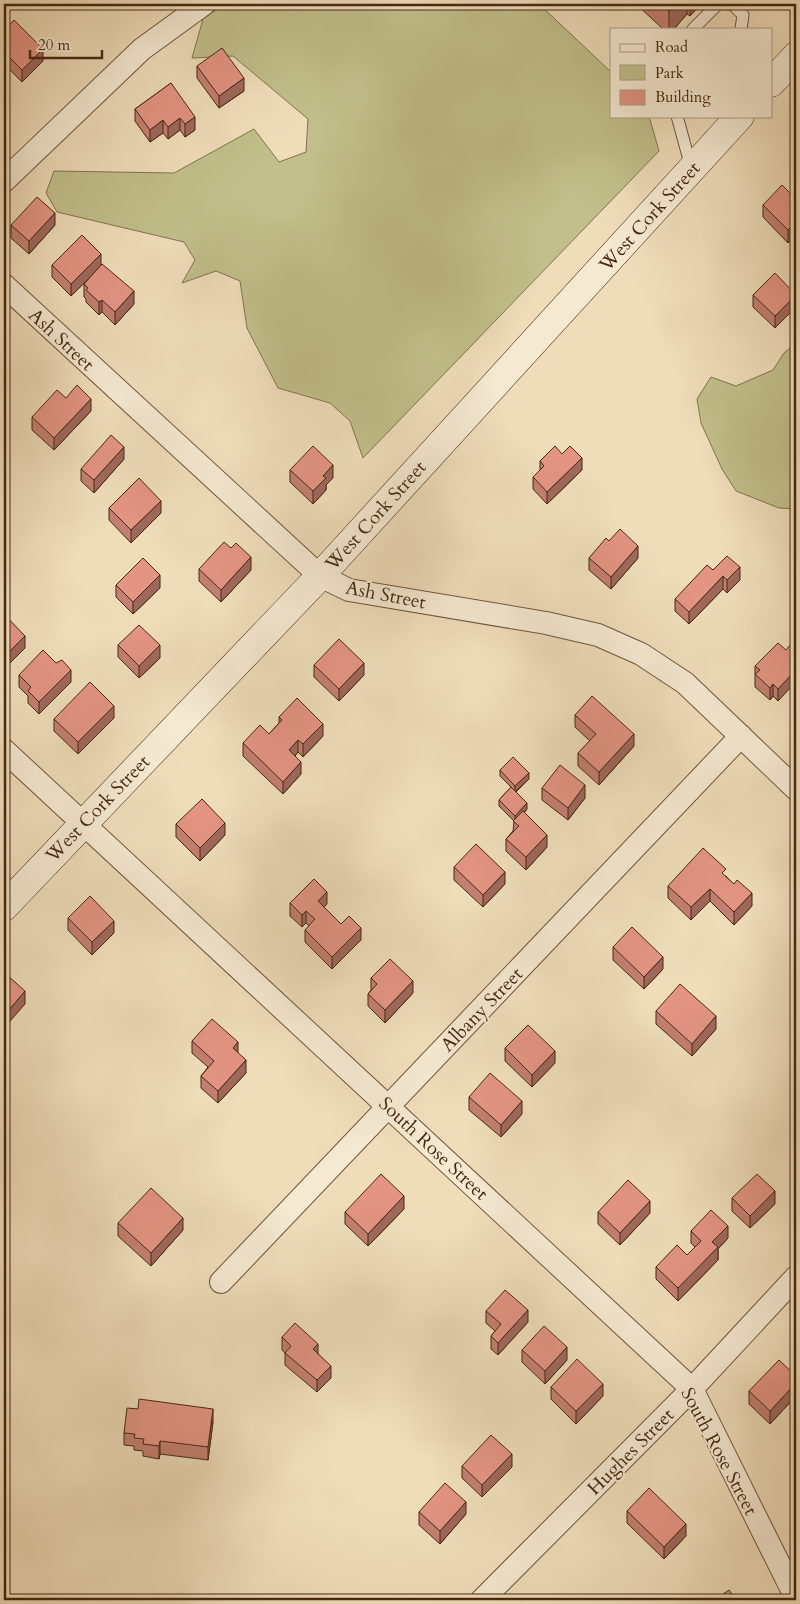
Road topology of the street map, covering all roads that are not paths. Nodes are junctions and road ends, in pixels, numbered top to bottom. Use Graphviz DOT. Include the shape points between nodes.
graph roads {
  1 [pos="204,4"];
  2 [pos="718,4"];
  3 [pos="726,4"];
  4 [pos="694,28"];
  5 [pos="741,28"];
  6 [pos="796,56"];
  7 [pos="772,82"];
  8 [pos="678,118"];
  9 [pos="738,118"];
  10 [pos="692,169"];
  11 [pos="4,181"];
  12 [pos="4,285"];
  13 [pos="320,576"];
  14 [pos="741,736"];
  15 [pos="4,750"];
  16 [pos="796,789"];
  17 [pos="83,822"];
  18 [pos="4,907"];
  19 [pos="389,1106"];
  20 [pos="796,1277"];
  21 [pos="221,1282"];
  22 [pos="692,1389"];
  23 [pos="796,1598"];
  24 [pos="482,1600"];
  1 -- 11 [label="street" via="142,49"];
  2 -- 4 [label="lane"];
  3 -- 5 [label="lane" via="732,4 743,15"];
  6 -- 7 [label="street"];
  8 -- 10 [label="lane"];
  9 -- 10 [label="street, West Cork Street"];
  10 -- 13 [label="street, West Cork Street"];
  12 -- 13 [label="street, Ash Street"];
  13 -- 14 [label="street, Ash Street" via="349,590 546,623 598,635 663,666"];
  13 -- 17 [label="street, West Cork Street"];
  14 -- 16 [label="street, Ash Street"];
  14 -- 19 [label="street, Albany Street"];
  15 -- 17 [label="street, South Rose Street"];
  17 -- 18 [label="street, West Cork Street"];
  17 -- 19 [label="street, South Rose Street"];
  19 -- 21 [label="street, Albany Street"];
  19 -- 22 [label="street, South Rose Street"];
  20 -- 22 [label="street, Hughes Street"];
  22 -- 23 [label="street, South Rose Street"];
  22 -- 24 [label="street, Hughes Street"];
}
